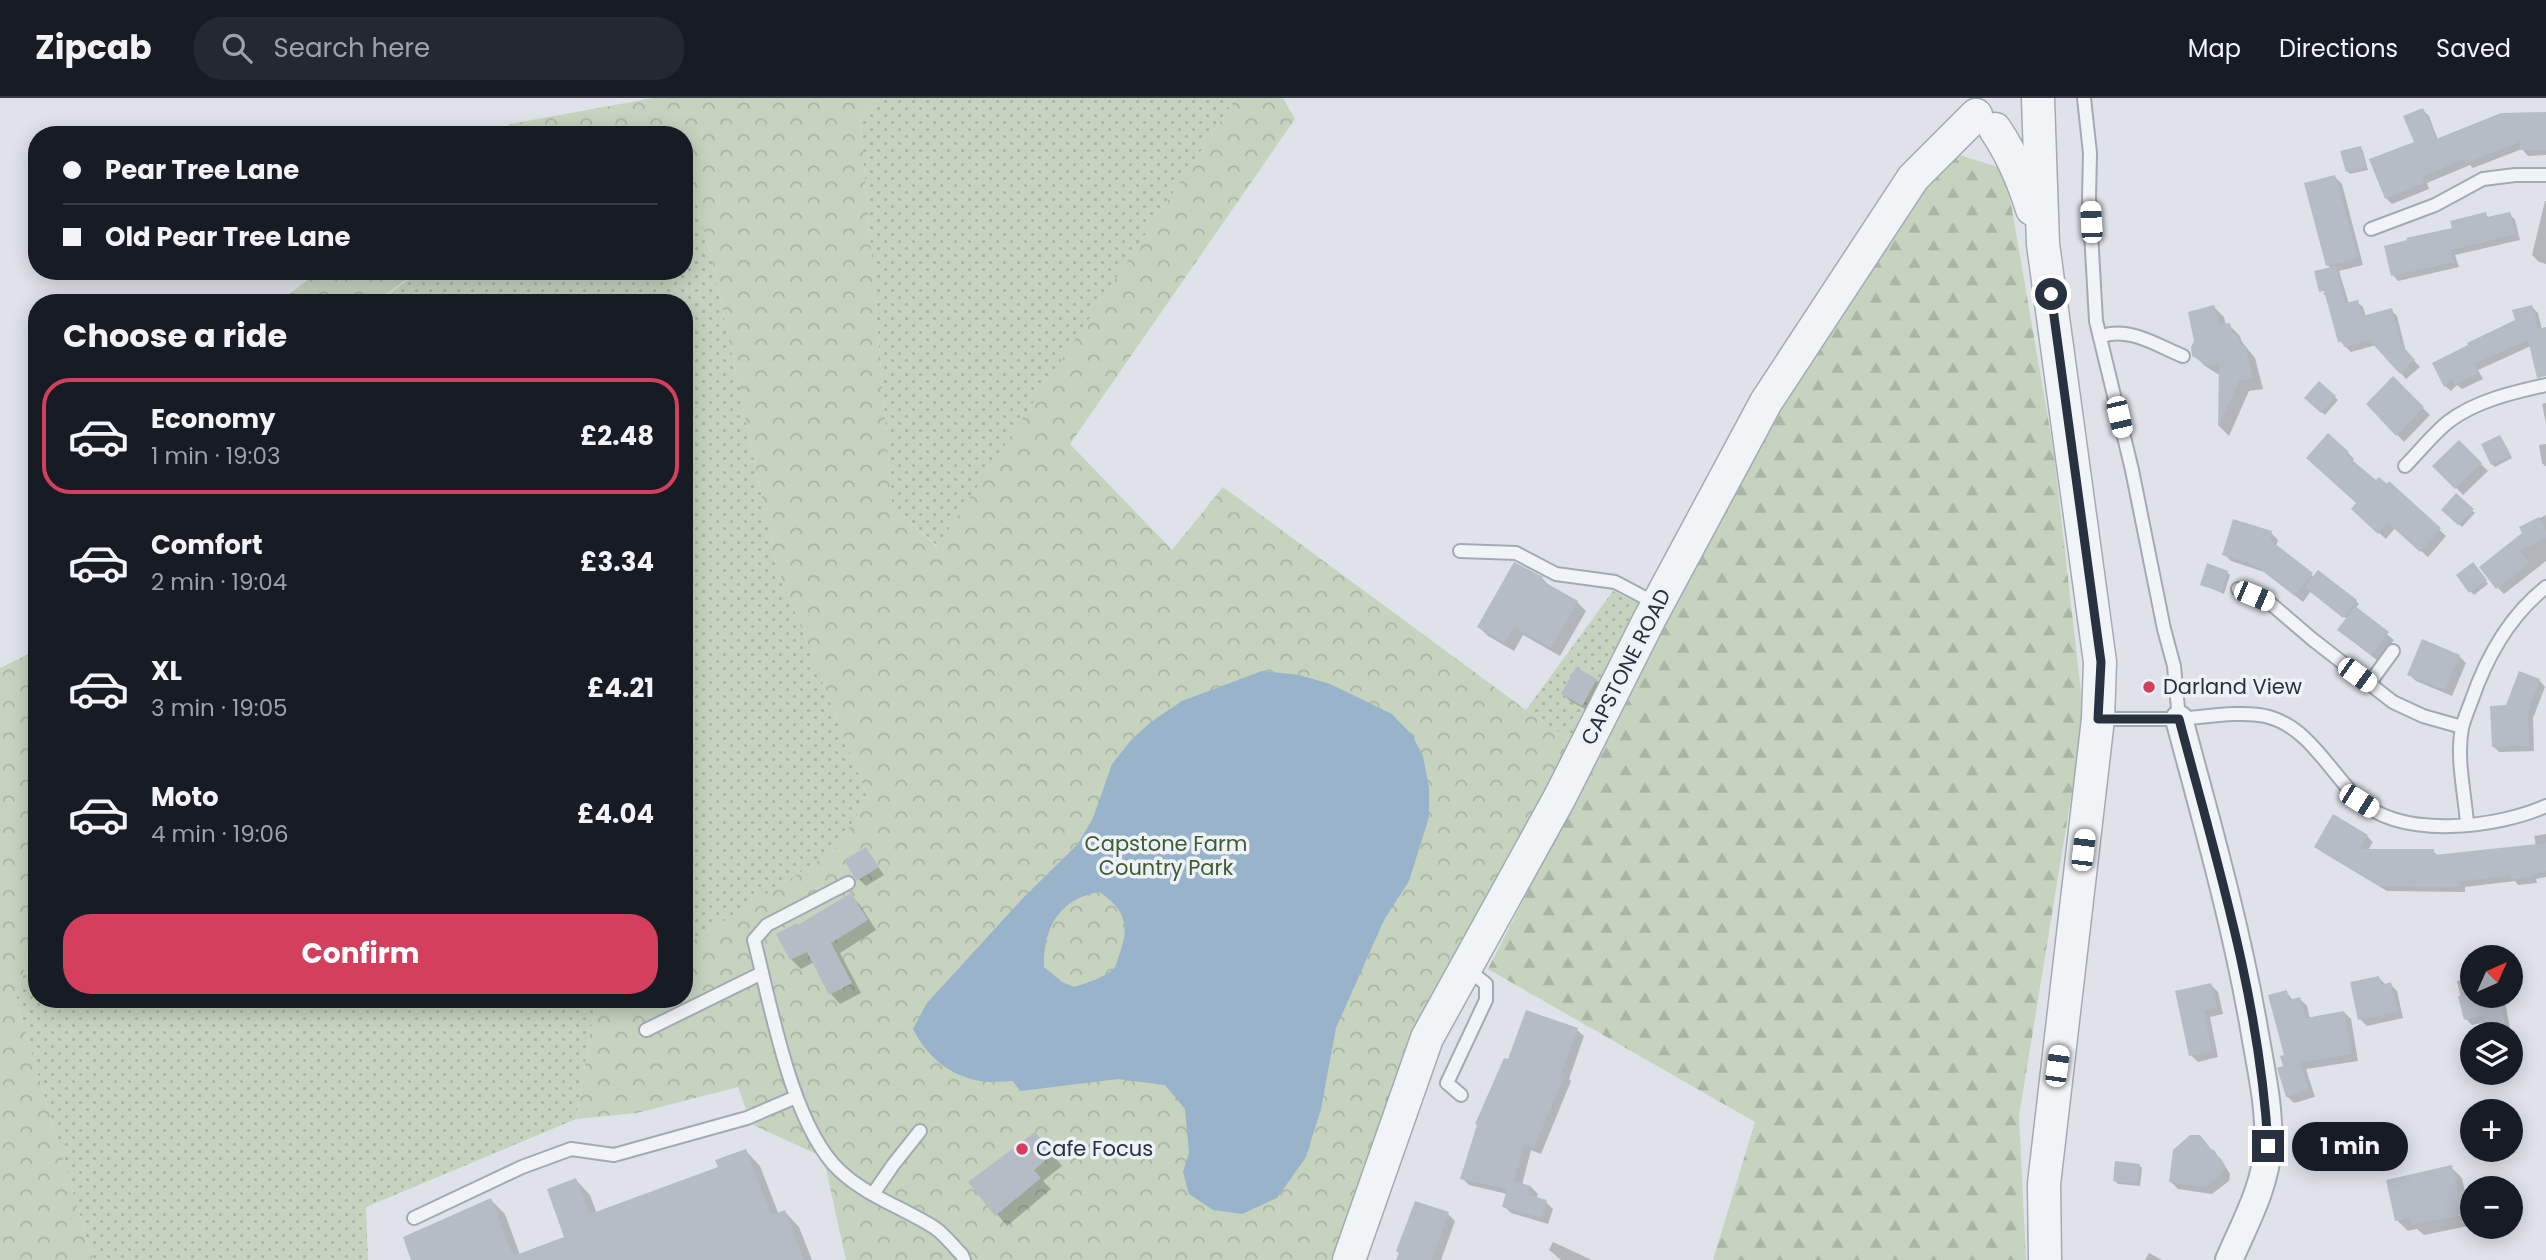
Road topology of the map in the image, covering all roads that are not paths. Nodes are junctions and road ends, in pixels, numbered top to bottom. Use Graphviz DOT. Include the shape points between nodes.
graph roads {
  1 [pos="2084,98"];
  2 [pos="2038,99"];
  3 [pos="1980,114"];
  4 [pos="2546,175"];
  5 [pos="2371,229"];
  6 [pos="2043,244"];
  7 [pos="2101,337"];
  8 [pos="2183,356"];
  9 [pos="2546,385"];
  10 [pos="2405,466"];
  11 [pos="1460,551"];
  12 [pos="2546,587"];
  13 [pos="2238,589"];
  14 [pos="1658,604"];
  15 [pos="2393,650"];
  16 [pos="2369,684"];
  17 [pos="2098,719"];
  18 [pos="2179,719"];
  19 [pos="2462,727"];
  20 [pos="2546,806"];
  21 [pos="2467,824"];
  22 [pos="848,883"];
  23 [pos="1465,968"];
  24 [pos="762,973"];
  25 [pos="693,1007"];
  26 [pos="691,1008"];
  27 [pos="646,1030"];
  28 [pos="1461,1095"];
  29 [pos="796,1097"];
  30 [pos="920,1131"];
  31 [pos="873,1194"];
  32 [pos="414,1218"];
  33 [pos="964,1260"];
  34 [pos="1349,1260"];
  35 [pos="2045,1260"];
  36 [pos="2229,1260"];
  1 -- 7 [label="lane" via="2096,321"];
  2 -- 3 [label="street" via="2035,111 2018,127 2006,130"];
  2 -- 6 [label="street"];
  3 -- 6 [label="street" via="2010,151"];
  3 -- 14 [label="street, CAPSTONE ROAD" via="1913,178 1766,402"];
  4 -- 5 [label="lane" via="2483,179 2435,205"];
  6 -- 17 [label="street" via="2101,662"];
  7 -- 8 [label="lane" via="2124,332"];
  7 -- 18 [label="lane" via="2174,666"];
  9 -- 10 [label="lane" via="2467,411 2448,422"];
  11 -- 14 [label="lane" via="1516,553 1556,573 1615,582"];
  12 -- 19 [label="lane" via="2495,645"];
  13 -- 16 [label="lane" via="2270,603"];
  14 -- 23 [label="street, CAPSTONE ROAD" via="1560,797"];
  15 -- 16 [label="lane"];
  16 -- 19 [label="lane" via="2406,710"];
  17 -- 18 [label="lane"];
  17 -- 35 [label="street" via="2045,1184"];
  18 -- 21 [label="lane" via="2267,716 2296,731 2359,801 2382,815 2410,824"];
  18 -- 36 [label="street" via="2248,995 2265,1090 2268,1146 2259,1194"];
  19 -- 21 [label="lane"];
  20 -- 21 [label="lane" via="2517,818"];
  22 -- 24 [label="lane" via="767,925 754,940"];
  23 -- 28 [label="lane" via="1486,984 1486,1000 1447,1083"];
  23 -- 34 [label="street, CAPSTONE ROAD" via="1427,1038"];
  24 -- 25 [label="lane"];
  24 -- 29 [label="lane"];
  26 -- 27 [label="lane"];
  29 -- 31 [label="lane" via="818,1142 838,1169"];
  29 -- 32 [label="lane" via="747,1118 614,1155 570,1149"];
  30 -- 31 [label="lane"];
  31 -- 33 [label="lane" via="937,1230"];
}
